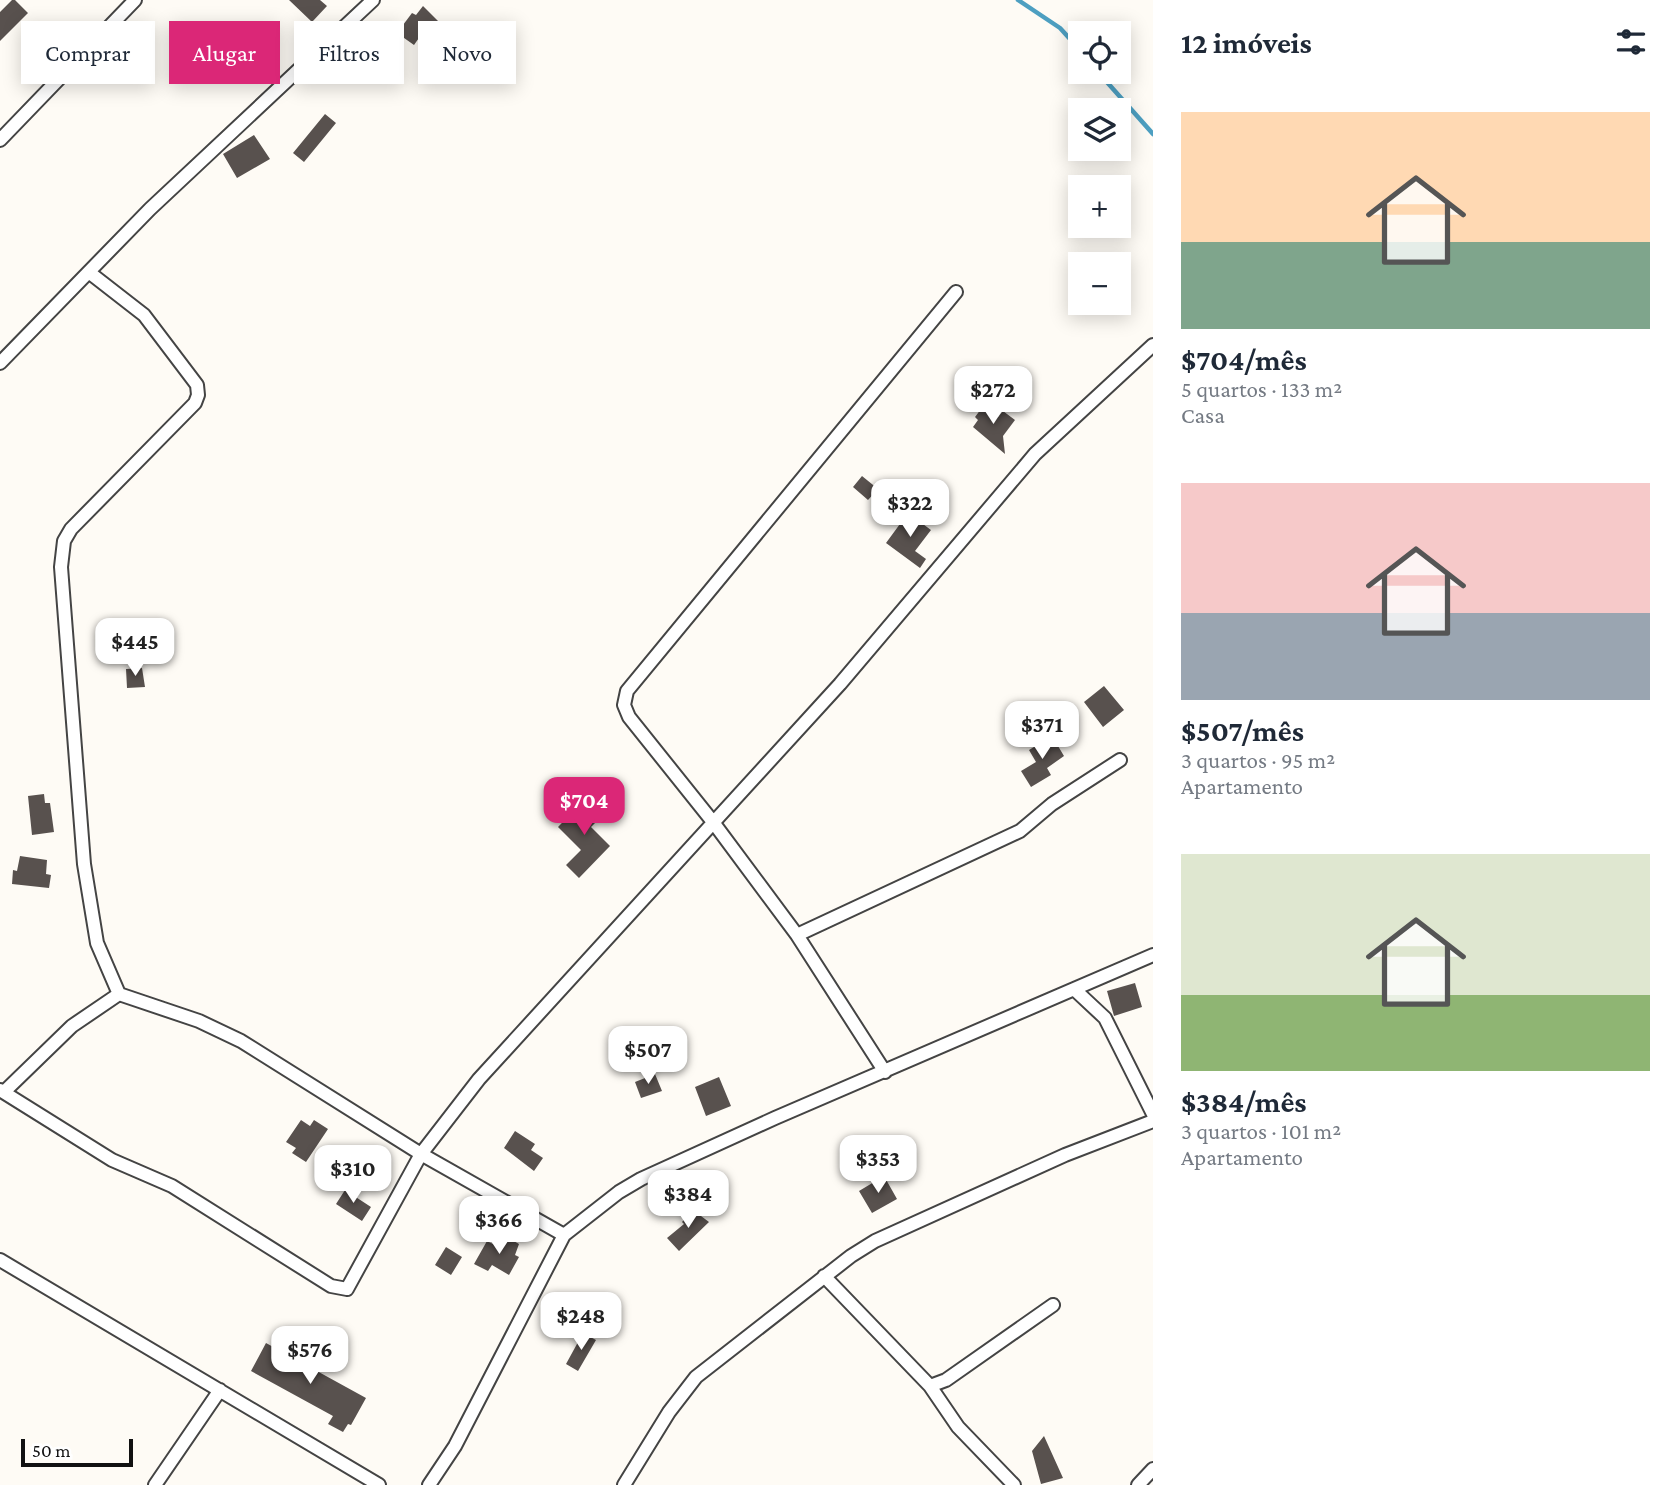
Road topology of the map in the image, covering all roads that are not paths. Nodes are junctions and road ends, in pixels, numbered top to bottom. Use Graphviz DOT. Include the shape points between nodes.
graph roads {
  1 [pos="135,0"];
  2 [pos="373,0"];
  3 [pos="0,140"];
  4 [pos="90,273"];
  5 [pos="956,292"];
  6 [pos="1153,345"];
  7 [pos="0,363"];
  8 [pos="1120,760"];
  9 [pos="713,822"];
  10 [pos="797,935"];
  11 [pos="1153,955"];
  12 [pos="1074,989"];
  13 [pos="119,994"];
  14 [pos="885,1072"];
  15 [pos="2,1091"];
  16 [pos="1153,1114"];
  17 [pos="1153,1121"];
  18 [pos="421,1154"];
  19 [pos="564,1235"];
  20 [pos="0,1260"];
  21 [pos="824,1276"];
  22 [pos="1053,1305"];
  23 [pos="930,1386"];
  24 [pos="220,1390"];
  25 [pos="1153,1469"];
  26 [pos="155,1485"];
  27 [pos="379,1485"];
  28 [pos="429,1485"];
  29 [pos="624,1485"];
  30 [pos="1014,1485"];
  31 [pos="1138,1485"];
  1 -- 3 [label="street"];
  2 -- 4 [label="street" via="150,209"];
  4 -- 7 [label="street"];
  4 -- 13 [label="street" via="144,315 197,385 198,395 71,529 62,554 84,864 97,943"];
  5 -- 9 [label="street" via="627,691 624,705 629,717"];
  6 -- 9 [label="street" via="1035,454 840,684"];
  8 -- 10 [label="street" via="1020,831"];
  9 -- 10 [label="street"];
  9 -- 18 [label="street" via="479,1079"];
  10 -- 14 [label="street"];
  11 -- 12 [label="street"];
  12 -- 14 [label="street"];
  12 -- 16 [label="street" via="1105,1018"];
  13 -- 15 [label="street" via="72,1026"];
  13 -- 18 [label="street" via="199,1021 241,1041"];
  14 -- 19 [label="street" via="641,1179"];
  15 -- 18 [label="street" via="112,1160 172,1186 331,1286 347,1289"];
  17 -- 21 [label="street" via="1065,1155 875,1241"];
  18 -- 19 [label="street"];
  19 -- 28 [label="street" via="455,1446"];
  20 -- 24 [label="street"];
  21 -- 23 [label="street"];
  21 -- 29 [label="street" via="696,1377"];
  22 -- 23 [label="street" via="946,1380"];
  23 -- 30 [label="street" via="958,1427"];
  24 -- 26 [label="street"];
  24 -- 27 [label="street"];
  25 -- 31 [label="street"];
}
